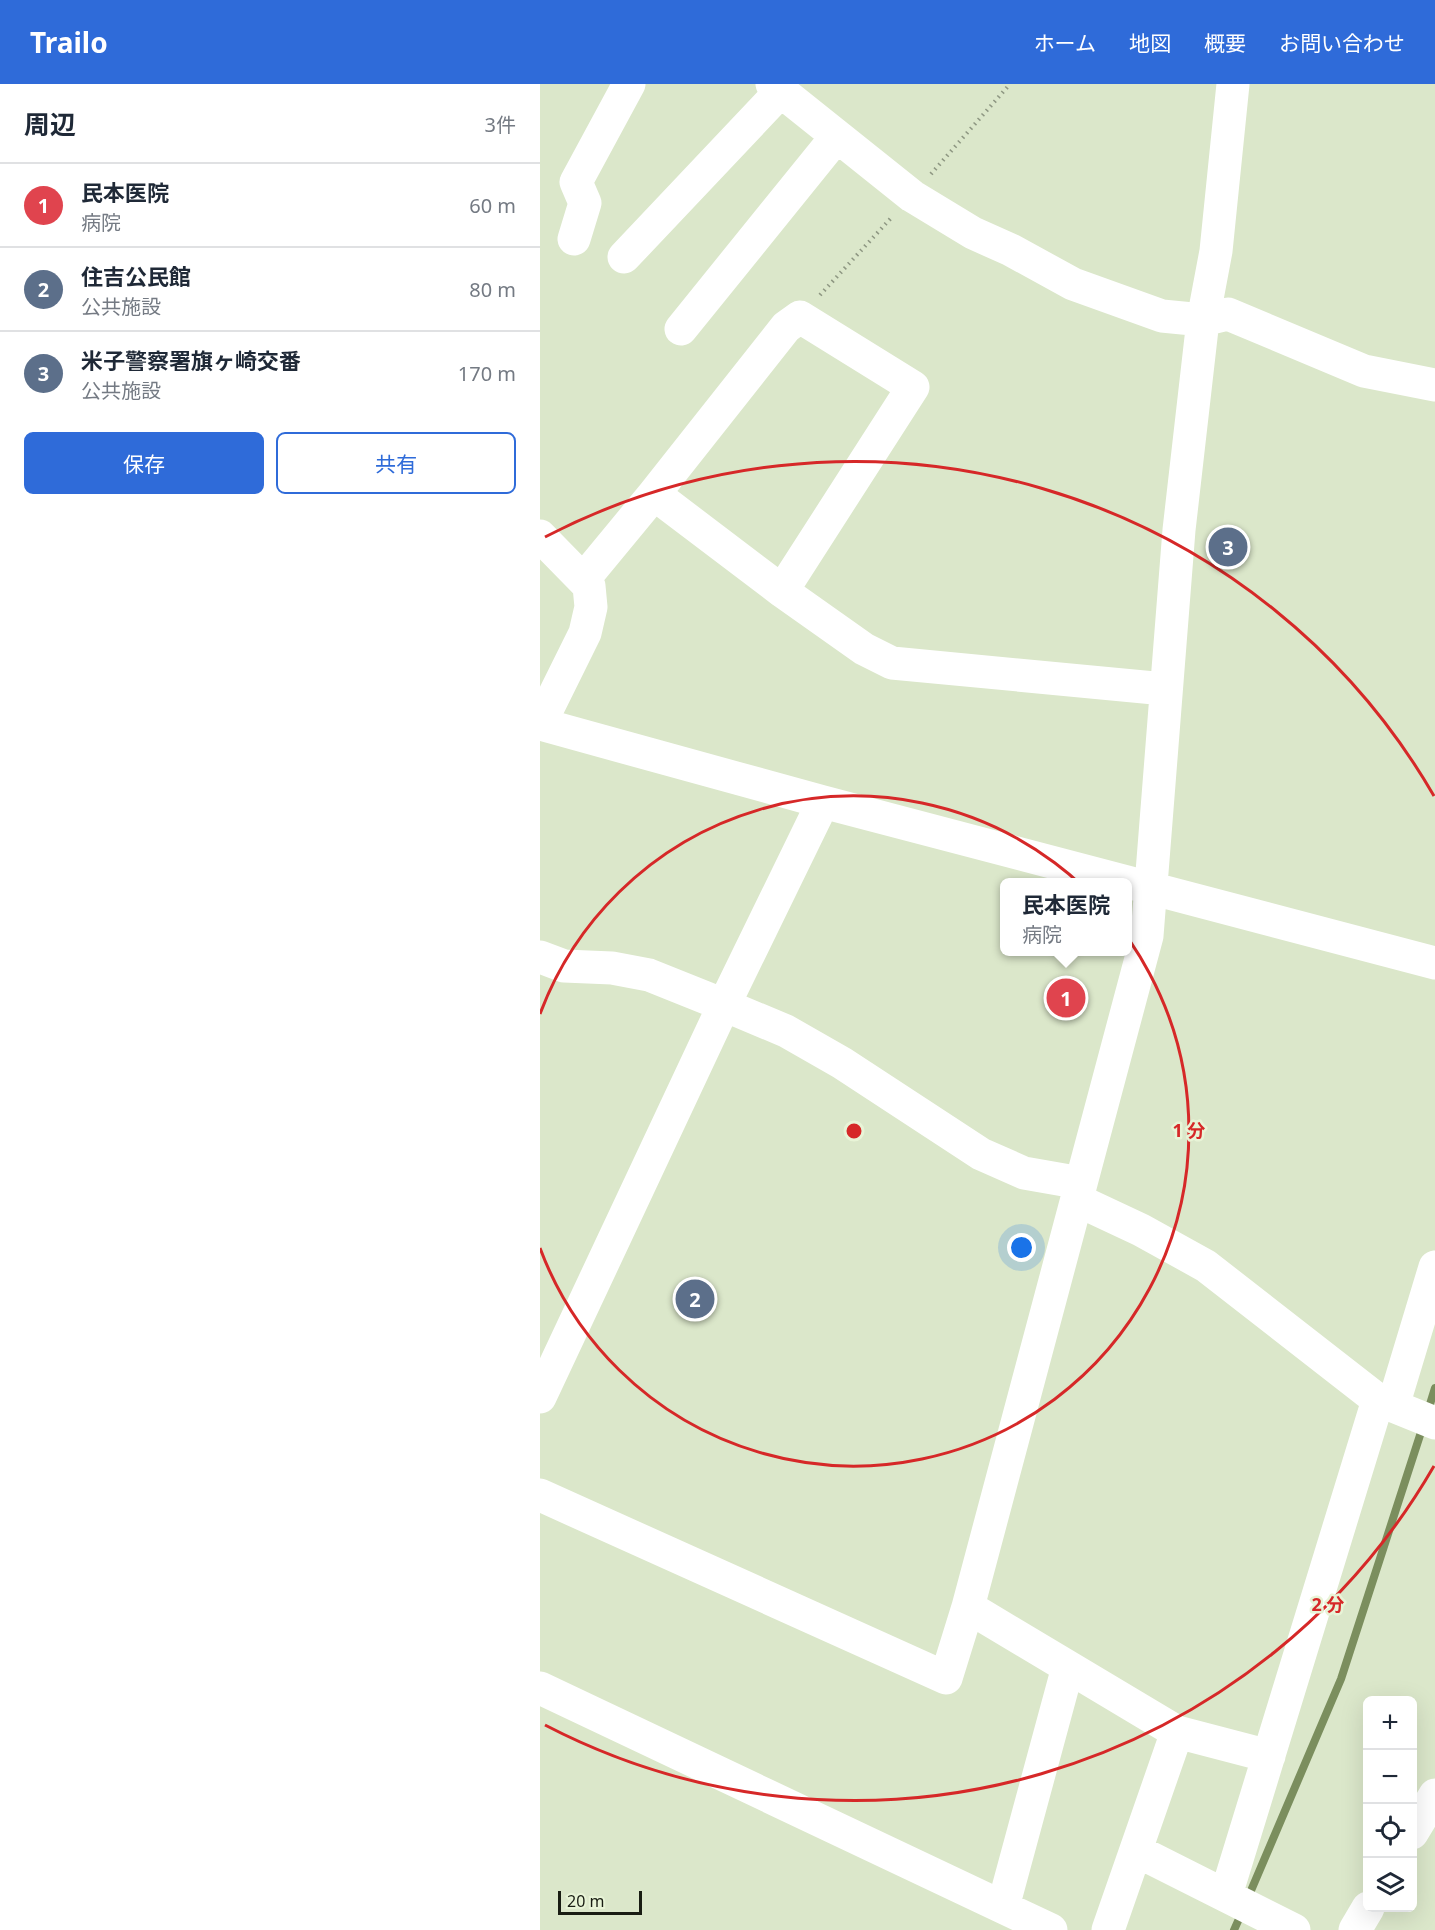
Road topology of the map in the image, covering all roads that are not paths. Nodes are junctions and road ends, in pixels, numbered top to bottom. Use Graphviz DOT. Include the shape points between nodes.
graph roads {
  1 [pos="629,84"];
  2 [pos="1233,84"];
  3 [pos="776,88"];
  4 [pos="837,136"];
  5 [pos="573,239"];
  6 [pos="624,257"];
  7 [pos="1203,320"];
  8 [pos="681,329"];
  9 [pos="1435,385"];
  10 [pos="654,494"];
  11 [pos="540,536"];
  12 [pos="583,580"];
  13 [pos="782,591"];
  14 [pos="1165,689"];
  15 [pos="540,724"];
  16 [pos="823,801"];
  17 [pos="1116,878"];
  18 [pos="1132,882"];
  19 [pos="1150,887"];
  20 [pos="540,957"];
  21 [pos="1435,963"];
  22 [pos="724,1005"];
  23 [pos="1079,1191"];
  24 [pos="1435,1267"];
  25 [pos="540,1397"];
  26 [pos="1385,1403"];
  27 [pos="1435,1424"];
  28 [pos="540,1495"];
  29 [pos="968,1607"];
  30 [pos="1068,1667"];
  31 [pos="540,1688"];
  32 [pos="1177,1732"];
  33 [pos="1269,1756"];
  34 [pos="1435,1795"];
  35 [pos="1417,1826"];
  36 [pos="1137,1851"];
  37 [pos="1226,1895"];
  38 [pos="1003,1907"];
  39 [pos="1366,1912"];
  40 [pos="1051,1930"];
  41 [pos="1108,1930"];
  42 [pos="1294,1930"];
  43 [pos="1355,1930"];
  1 -- 5 [label="street" via="576,182 585,203"];
  2 -- 7 [label="street" via="1216,251"];
  3 -- 4 [label="street"];
  3 -- 6 [label="street"];
  4 -- 7 [label="street" via="912,196 973,233 1073,284 1162,316"];
  4 -- 8 [label="street"];
  7 -- 9 [label="street" via="1228,314 1364,371"];
  7 -- 14 [label="street"];
  10 -- 12 [label="street"];
  10 -- 13 [label="street"];
  10 -- 13 [label="street" via="786,327 800,316 913,387"];
  11 -- 12 [label="street"];
  12 -- 15 [label="street" via="589,586 591,607 585,633"];
  13 -- 14 [label="street" via="864,649 892,663"];
  14 -- 19 [label="street"];
  15 -- 16 [label="street"];
  16 -- 17 [label="street"];
  16 -- 22 [label="street"];
  18 -- 19 [label="street"];
  19 -- 21 [label="street"];
  19 -- 23 [label="street" via="1147,936"];
  20 -- 22 [label="street" via="564,966 612,968 649,975"];
  22 -- 23 [label="street" via="786,1031 833,1058 981,1154"];
  22 -- 25 [label="street"];
  23 -- 26 [label="street" via="1206,1266"];
  23 -- 29 [label="street"];
  24 -- 26 [label="street"];
  26 -- 27 [label="street"];
  26 -- 33 [label="street"];
  28 -- 29 [label="street" via="946,1678"];
  29 -- 30 [label="street"];
  30 -- 32 [label="street"];
  30 -- 38 [label="street"];
  31 -- 38 [label="street"];
  32 -- 33 [label="street"];
  32 -- 36 [label="street"];
  33 -- 37 [label="street"];
  34 -- 35 [label="street"];
  36 -- 37 [label="street"];
  36 -- 41 [label="street"];
  37 -- 42 [label="street"];
  38 -- 40 [label="street"];
  39 -- 43 [label="street"];
}
